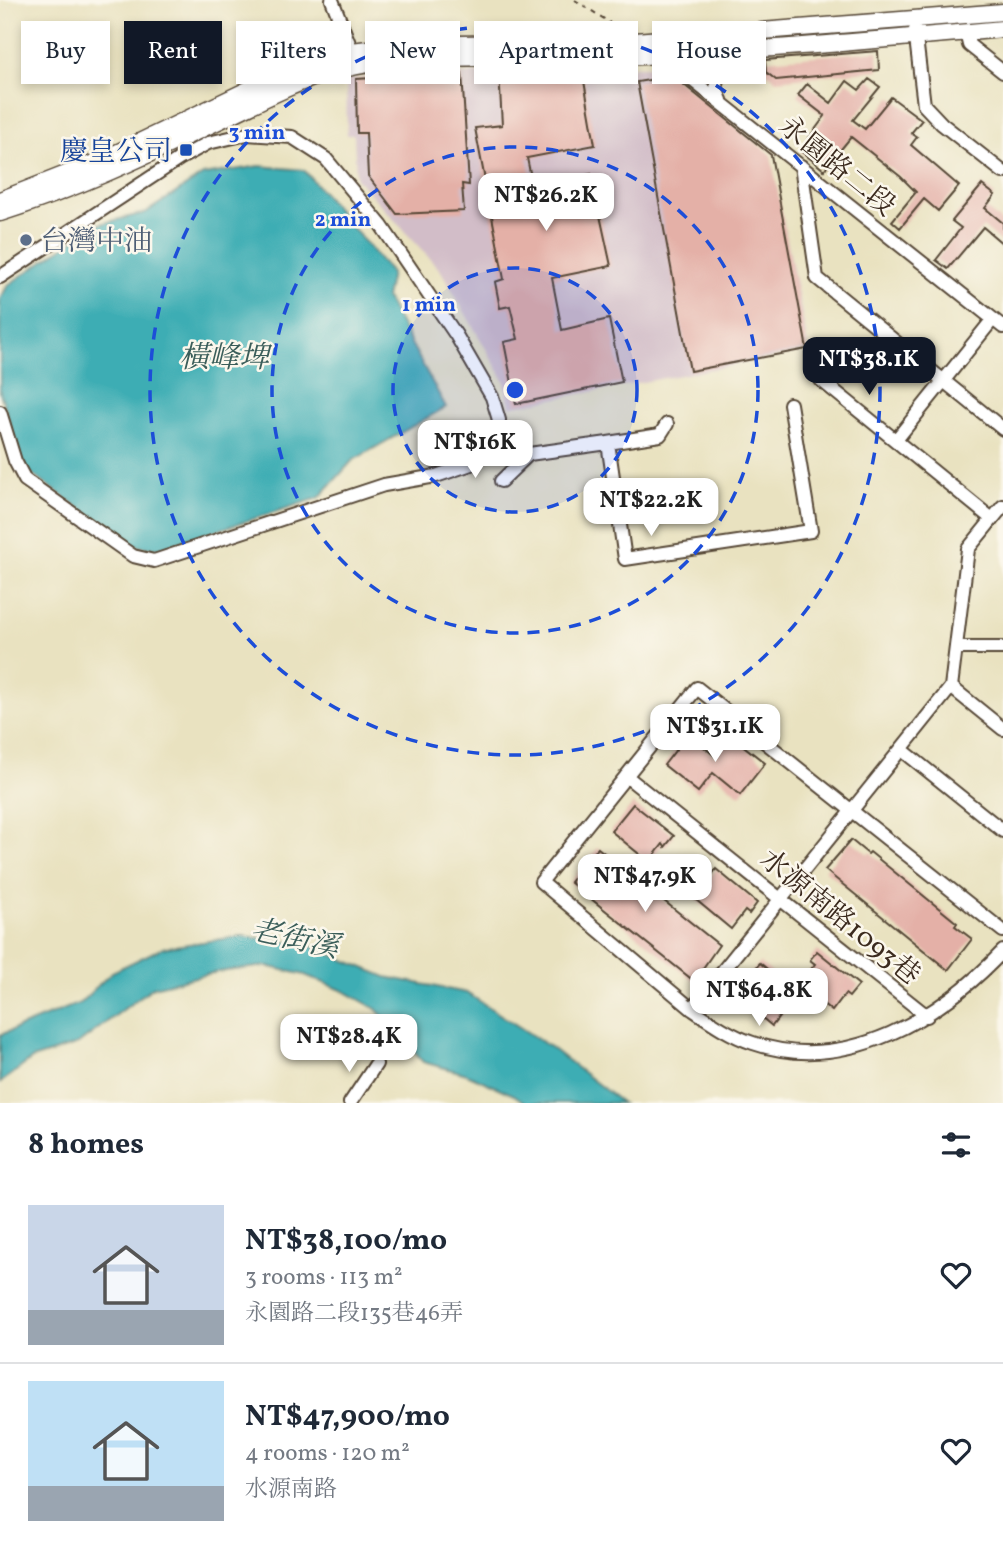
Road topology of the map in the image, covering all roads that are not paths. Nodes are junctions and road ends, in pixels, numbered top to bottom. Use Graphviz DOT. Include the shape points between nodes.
graph roads {
  1 [pos="332,0"];
  2 [pos="1003,3"];
  3 [pos="1003,12"];
  4 [pos="984,14"];
  5 [pos="913,20"];
  6 [pos="1003,29"];
  7 [pos="966,32"];
  8 [pos="915,36"];
  9 [pos="643,41"];
  10 [pos="638,42"];
  11 [pos="474,47"];
  12 [pos="652,48"];
  13 [pos="766,48"];
  14 [pos="352,51"];
  15 [pos="474,56"];
  16 [pos="1003,72"];
  17 [pos="697,84"];
  18 [pos="715,84"];
  19 [pos="722,104"];
  20 [pos="801,166"];
  21 [pos="1003,172"];
  22 [pos="0,200"];
  23 [pos="0,213"];
  24 [pos="0,277"];
  25 [pos="998,323"];
  26 [pos="821,380"];
  27 [pos="943,381"];
  28 [pos="790,404"];
  29 [pos="0,412"];
  30 [pos="667,424"];
  31 [pos="1003,429"];
  32 [pos="896,440"];
  33 [pos="608,443"];
  34 [pos="501,481"];
  35 [pos="1003,506"];
  36 [pos="992,519"];
  37 [pos="956,648"];
  38 [pos="1003,648"];
  39 [pos="951,687"];
  40 [pos="1003,729"];
  41 [pos="901,749"];
  42 [pos="626,776"];
  43 [pos="851,811"];
  44 [pos="1003,831"];
  45 [pos="780,899"];
  46 [pos="1003,931"];
  47 [pos="1003,951"];
  48 [pos="692,1009"];
  49 [pos="927,1016"];
  50 [pos="376,1064"];
  51 [pos="350,1103"];
  1 -- 14 [label="street"];
  2 -- 4 [label="street"];
  3 -- 4 [label="main road"];
  4 -- 5 [label="main road"];
  5 -- 8 [label="street"];
  5 -- 9 [label="main road"];
  6 -- 7 [label="main road"];
  7 -- 8 [label="main road"];
  7 -- 16 [label="street" via="969,45"];
  8 -- 13 [label="main road"];
  8 -- 21 [label="street" via="925,105"];
  9 -- 10 [label="main road"];
  9 -- 12 [label="street, 永園路二段"];
  11 -- 14 [label="main road" via="399,45"];
  14 -- 22 [label="main road" via="315,61 102,160"];
  15 -- 23 [label="main road" via="408,59 333,72 282,91 111,172"];
  17 -- 19 [label="street, 永園路二段"];
  18 -- 19 [label="street"];
  19 -- 20 [label="street, 永園路二段"];
  20 -- 25 [label="street, 永園路二段"];
  20 -- 27 [label="street" via="817,278"];
  24 -- 29 [label="street" via="208,143 247,134 292,137 326,159 381,225 456,335 492,397 499,420 492,443 474,463 436,476 384,485 154,561 133,556 25,480"];
  25 -- 27 [label="street"];
  26 -- 32 [label="street"];
  27 -- 31 [label="street"];
  27 -- 32 [label="street"];
  28 -- 33 [label="street" via="811,531 625,559"];
  30 -- 33 [label="street" via="660,435"];
  32 -- 36 [label="street"];
  33 -- 34 [label="street" via="529,454"];
  35 -- 36 [label="street"];
  36 -- 37 [label="street" via="968,549"];
  37 -- 38 [label="street"];
  37 -- 39 [label="street"];
  39 -- 40 [label="street"];
  39 -- 41 [label="street"];
  41 -- 43 [label="street"];
  41 -- 44 [label="street"];
  42 -- 43 [label="street" via="697,688"];
  42 -- 45 [label="street, 水源南路1093巷"];
  42 -- 48 [label="street" via="541,882"];
  43 -- 45 [label="street"];
  43 -- 46 [label="street"];
  45 -- 48 [label="street"];
  45 -- 49 [label="street, 水源南路1093巷"];
  47 -- 49 [label="street" via="976,979"];
  48 -- 49 [label="street" via="753,1043 821,1052 855,1046"];
  50 -- 51 [label="street"];
}
